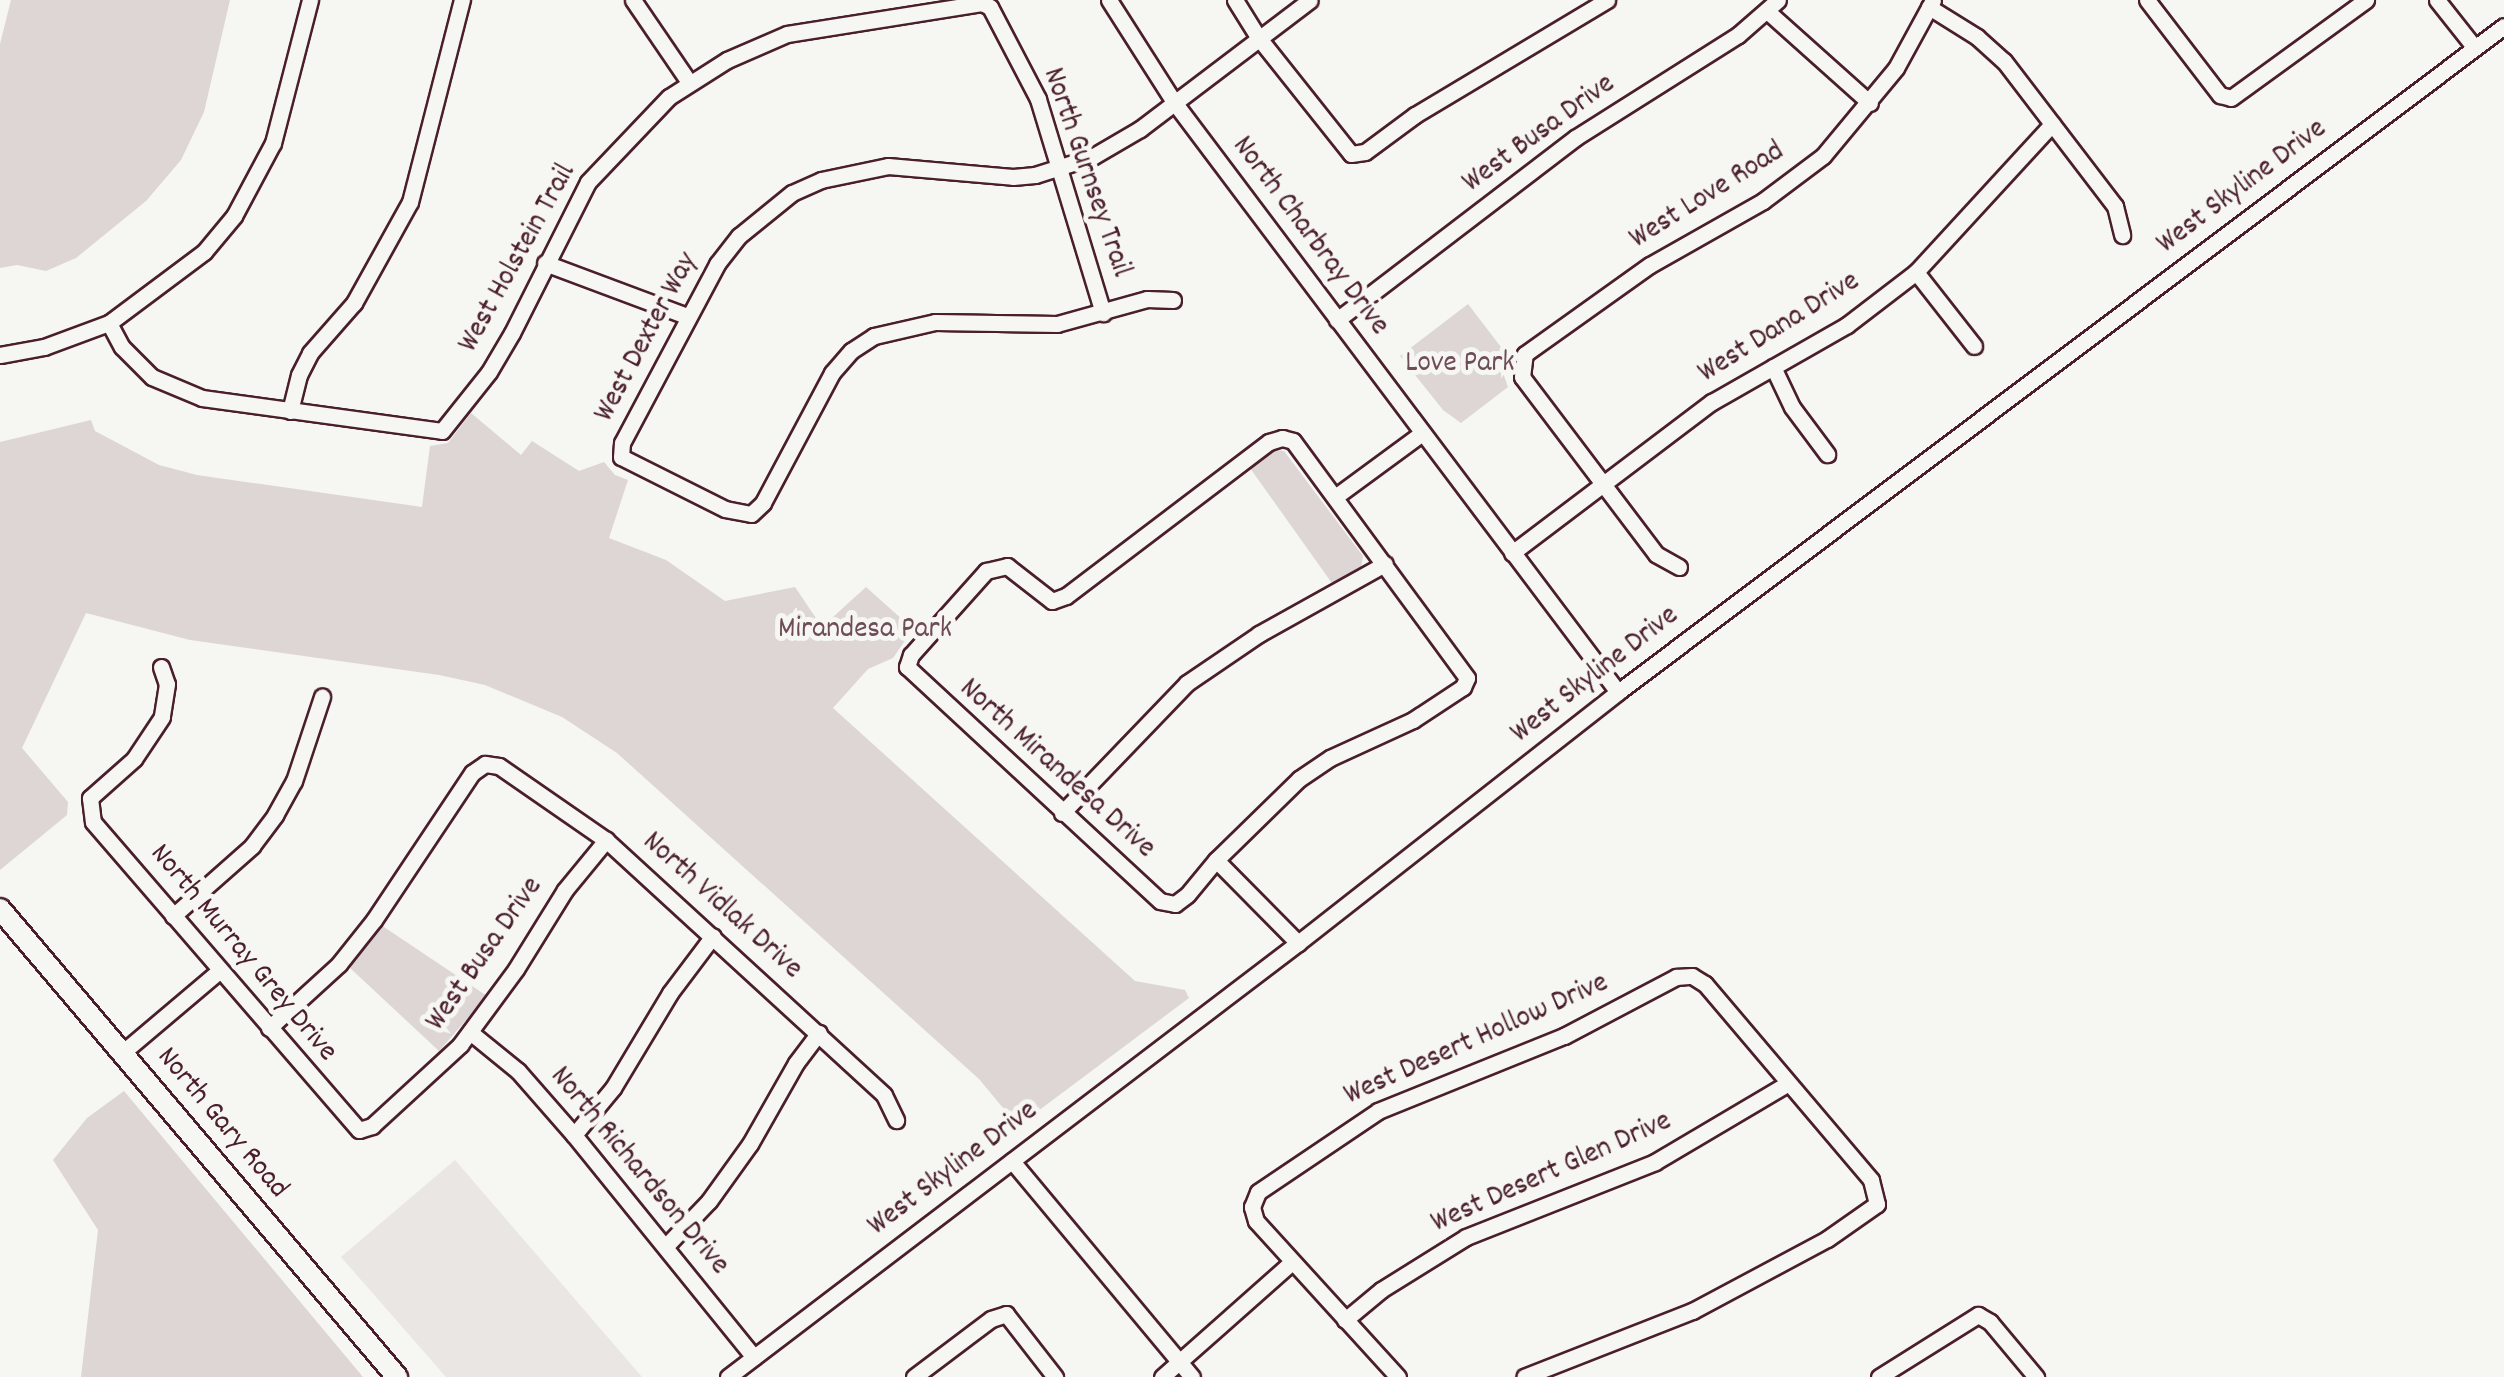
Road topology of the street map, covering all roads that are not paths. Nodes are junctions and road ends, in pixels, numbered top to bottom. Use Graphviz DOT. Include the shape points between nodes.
graph roads {
  1 [pos="310,0"];
  2 [pos="462,0"];
  3 [pos="633,0"];
  4 [pos="1109,0"];
  5 [pos="1235,0"];
  6 [pos="1310,0"];
  7 [pos="1607,0"];
  8 [pos="2148,0"];
  9 [pos="2366,0"];
  10 [pos="2437,0"];
  11 [pos="982,3"];
  12 [pos="1931,4"];
  13 [pos="1772,5"];
  14 [pos="2504,26"];
  15 [pos="1258,37"];
  16 [pos="2475,48"];
  17 [pos="690,82"];
  18 [pos="1174,102"];
  19 [pos="1870,104"];
  20 [pos="2052,124"];
  21 [pos="1061,168"];
  22 [pos="2122,235"];
  23 [pos="546,263"];
  24 [pos="1916,272"];
  25 [pos="1172,300"];
  26 [pos="1103,312"];
  27 [pos="687,316"];
  28 [pos="1337,320"];
  29 [pos="109,323"];
  30 [pos="1974,346"];
  31 [pos="0,354"];
  32 [pos="1773,367"];
  33 [pos="290,411"];
  34 [pos="1422,433"];
  35 [pos="1827,454"];
  36 [pos="1602,485"];
  37 [pos="1335,497"];
  38 [pos="1512,553"];
  39 [pos="1385,564"];
  40 [pos="1679,567"];
  41 [pos="160,667"];
  42 [pos="1618,692"];
  43 [pos="322,697"];
  44 [pos="1062,813"];
  45 [pos="606,840"];
  46 [pos="1216,860"];
  47 [pos="0,909"];
  48 [pos="173,916"];
  49 [pos="713,936"];
  50 [pos="1298,943"];
  51 [pos="219,971"];
  52 [pos="269,1028"];
  53 [pos="470,1032"];
  54 [pos="819,1033"];
  55 [pos="122,1054"];
  56 [pos="1786,1084"];
  57 [pos="896,1120"];
  58 [pos="359,1130"];
  59 [pos="574,1135"];
  60 [pos="1012,1161"];
  61 [pos="666,1246"];
  62 [pos="1292,1262"];
  63 [pos="1346,1320"];
  64 [pos="754,1357"];
  65 [pos="1180,1363"];
  66 [pos="397,1377"];
  67 [pos="728,1377"];
  68 [pos="914,1377"];
  69 [pos="1055,1377"];
  70 [pos="1162,1377"];
  71 [pos="1192,1377"];
  72 [pos="1398,1377"];
  73 [pos="1524,1377"];
  74 [pos="1879,1377"];
  75 [pos="2036,1377"];
  1 -- 29 [label="street" via="257,180 204,252"];
  2 -- 33 [label="street" via="410,202 354,303 310,354"];
  3 -- 17 [label="street"];
  4 -- 18 [label="street, North Charbray Drive"];
  5 -- 15 [label="street"];
  6 -- 15 [label="street, West Dexter Way"];
  7 -- 15 [label="street" via="1366,152 1350,154"];
  8 -- 9 [label="street" via="2220,95 2231,98"];
  10 -- 16 [label="street"];
  11 -- 17 [label="street, West Holstein Trail" via="787,34"];
  11 -- 21 [label="street, North Gurnsey Trail" via="1038,99"];
  12 -- 19 [label="street, West Love Road"];
  12 -- 20 [label="street" via="2004,62"];
  13 -- 19 [label="street"];
  13 -- 28 [label="street, West Busa Drive" via="1738,35 1576,138"];
  14 -- 16 [label="street, West Skyline Drive"];
  15 -- 18 [label="street, West Dexter Way"];
  16 -- 42 [label="street, West Skyline Drive"];
  17 -- 23 [label="street, West Holstein Trail" via="646,118 588,182"];
  18 -- 21 [label="street, West Dexter Way" via="1117,144"];
  18 -- 28 [label="street, North Charbray Drive"];
  19 -- 36 [label="street, West Love Road" via="1796,178 1650,265 1525,354 1522,378"];
  20 -- 22 [label="street" via="2115,206"];
  20 -- 24 [label="street, West Dana Drive"];
  21 -- 26 [label="street, North Gurnsey Trail"];
  21 -- 27 [label="street, West Dexter Way" via="1014,177 888,166 822,180 766,211 739,236"];
  23 -- 27 [label="street"];
  23 -- 33 [label="street, West Holstein Trail" via="490,372 442,430"];
  24 -- 30 [label="street"];
  24 -- 32 [label="street, West Dana Drive" via="1846,325"];
  25 -- 26 [label="street" via="1147,299"];
  26 -- 27 [label="street, West Dexter Way" via="1057,324 935,322 874,336 832,373 751,514 725,509 621,457 622,443"];
  28 -- 34 [label="street, North Charbray Drive"];
  29 -- 31 [label="street" via="44,348"];
  29 -- 33 [label="street" via="134,362 176,389"];
  32 -- 35 [label="street"];
  32 -- 36 [label="street, West Dana Drive" via="1712,402"];
  34 -- 37 [label="street"];
  34 -- 38 [label="street, North Charbray Drive"];
  36 -- 38 [label="street, West Dana Drive"];
  36 -- 40 [label="street" via="1656,554"];
  37 -- 39 [label="street"];
  37 -- 44 [label="street, North Mirandesa Drive" via="1293,441 1269,442 1066,596 1052,602 1007,566 986,571 912,654 907,667"];
  38 -- 42 [label="street, North Charbray Drive"];
  39 -- 44 [label="street" via="1187,683"];
  39 -- 46 [label="street" via="1468,678 1463,687 1299,779"];
  41 -- 48 [label="street, North Murray Grey Drive" via="168,684 162,716 134,759 90,798 88,809"];
  42 -- 50 [label="street, West Skyline Drive"];
  43 -- 48 [label="street" via="276,816"];
  44 -- 46 [label="street, North Mirandesa Drive" via="1160,901 1174,904"];
  45 -- 49 [label="street, North Vidlak Drive"];
  45 -- 52 [label="street, North Vidlak Drive" via="522,778 485,764 462,785 404,880 338,964"];
  45 -- 53 [label="street, West Busa Drive"];
  46 -- 50 [label="street"];
  47 -- 55 [label="main road, North Gary Road"];
  48 -- 51 [label="street, North Murray Grey Drive"];
  49 -- 54 [label="street, North Vidlak Drive"];
  49 -- 59 [label="street" via="613,1088"];
  50 -- 60 [label="street, West Skyline Drive"];
  51 -- 52 [label="street, North Murray Grey Drive"];
  51 -- 55 [label="street"];
  52 -- 58 [label="street, North Murray Grey Drive"];
  53 -- 58 [label="street, West Busa Drive" via="384,1116"];
  53 -- 59 [label="street, North Richardson Drive" via="518,1071"];
  54 -- 57 [label="street, North Vidlak Drive" via="884,1095"];
  54 -- 61 [label="street" via="740,1158"];
  55 -- 66 [label="main road, North Gary Road"];
  56 -- 62 [label="street, West Desert Hollow Drive" via="1705,984 1692,976 1676,978 1564,1036 1378,1111 1258,1192 1252,1211"];
  56 -- 63 [label="street, West Desert Glen Drive" via="1642,1168 1466,1237"];
  56 -- 73 [label="street" via="1870,1180 1877,1204 1692,1310"];
  59 -- 61 [label="street, North Richardson Drive"];
  60 -- 64 [label="street, West Skyline Drive"];
  60 -- 65 [label="street"];
  61 -- 64 [label="street, North Richardson Drive"];
  62 -- 63 [label="street"];
  62 -- 65 [label="street"];
  63 -- 72 [label="street"];
  64 -- 67 [label="street, West Skyline Drive"];
  65 -- 70 [label="street"];
  65 -- 71 [label="street"];
  68 -- 69 [label="street" via="1006,1314"];
  74 -- 75 [label="street" via="1978,1315"];
}
